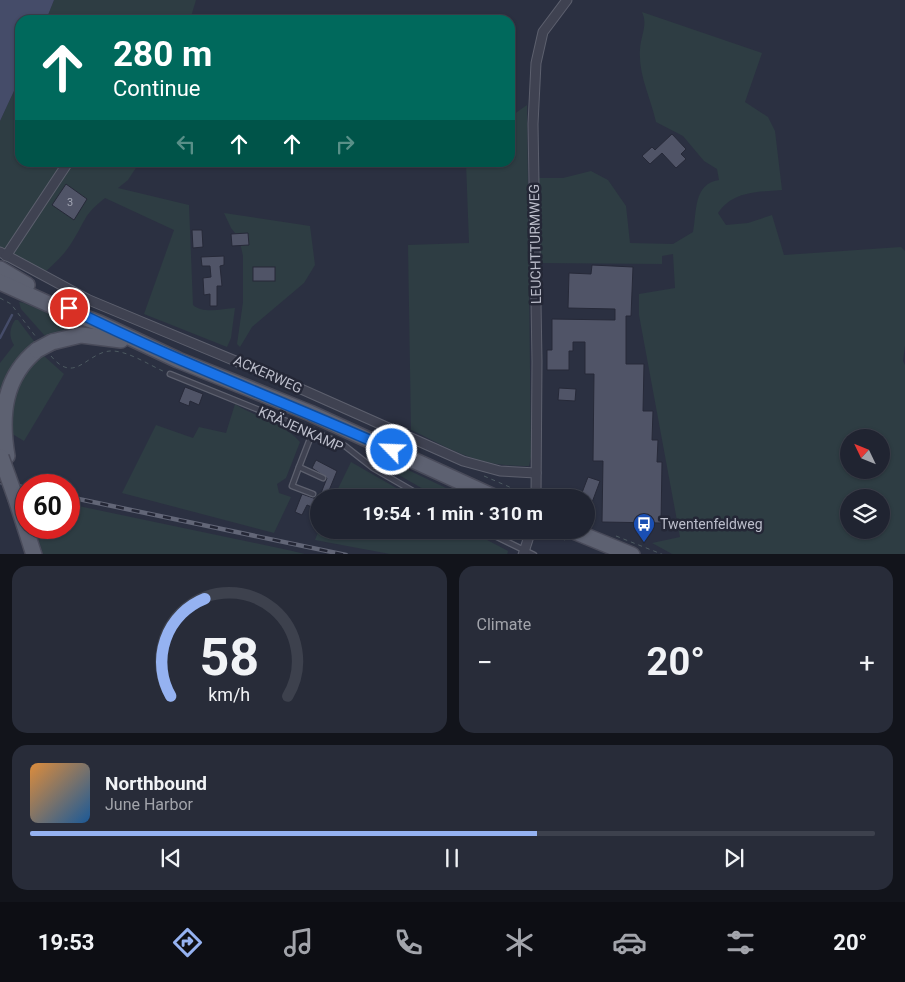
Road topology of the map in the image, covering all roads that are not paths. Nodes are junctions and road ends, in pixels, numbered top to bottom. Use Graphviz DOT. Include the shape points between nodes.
graph roads {
  1 [pos="567,0"];
  2 [pos="65,167"];
  3 [pos="2,259"];
  4 [pos="0,282"];
  5 [pos="99,323"];
  6 [pos="165,353"];
  7 [pos="170,374"];
  8 [pos="313,432"];
  9 [pos="2,456"];
  10 [pos="299,467"];
  11 [pos="536,473"];
  12 [pos="323,478"];
  13 [pos="409,489"];
  14 [pos="476,489"];
  15 [pos="536,489"];
  16 [pos="310,493"];
  17 [pos="499,539"];
  18 [pos="528,539"];
  19 [pos="594,539"];
  20 [pos="524,553"];
  21 [pos="34,554"];
  22 [pos="534,554"];
  23 [pos="632,554"];
  1 -- 11 [label="street, LEUCHTTURMWEG" via="543,32 536,63 533,124"];
  2 -- 3 [label="street"];
  3 -- 5 [label="main road" via="39,292"];
  3 -- 11 [label="street, ACKERWEG" via="89,300 463,461 500,471"];
  4 -- 5 [label="main road"];
  5 -- 6 [label="main road"];
  6 -- 9 [label="main road" via="97,335 72,336 44,346 22,363 5,396"];
  6 -- 14 [label="main road" via="310,413"];
  7 -- 8 [label="lane, KRÄJENKAMP"];
  8 -- 10 [label="lane"];
  8 -- 13 [label="lane, KRÄJENKAMP" via="345,446 373,468"];
  9 -- 21 [label="main road, bridge"];
  10 -- 12 [label="lane"];
  10 -- 16 [label="lane" via="292,486"];
  11 -- 15 [label="street, LEUCHTTURMWEG"];
  17 -- 20 [label="lane"];
  18 -- 20 [label="street"];
  19 -- 23 [label="main road"];
  20 -- 22 [label="lane"];
}
